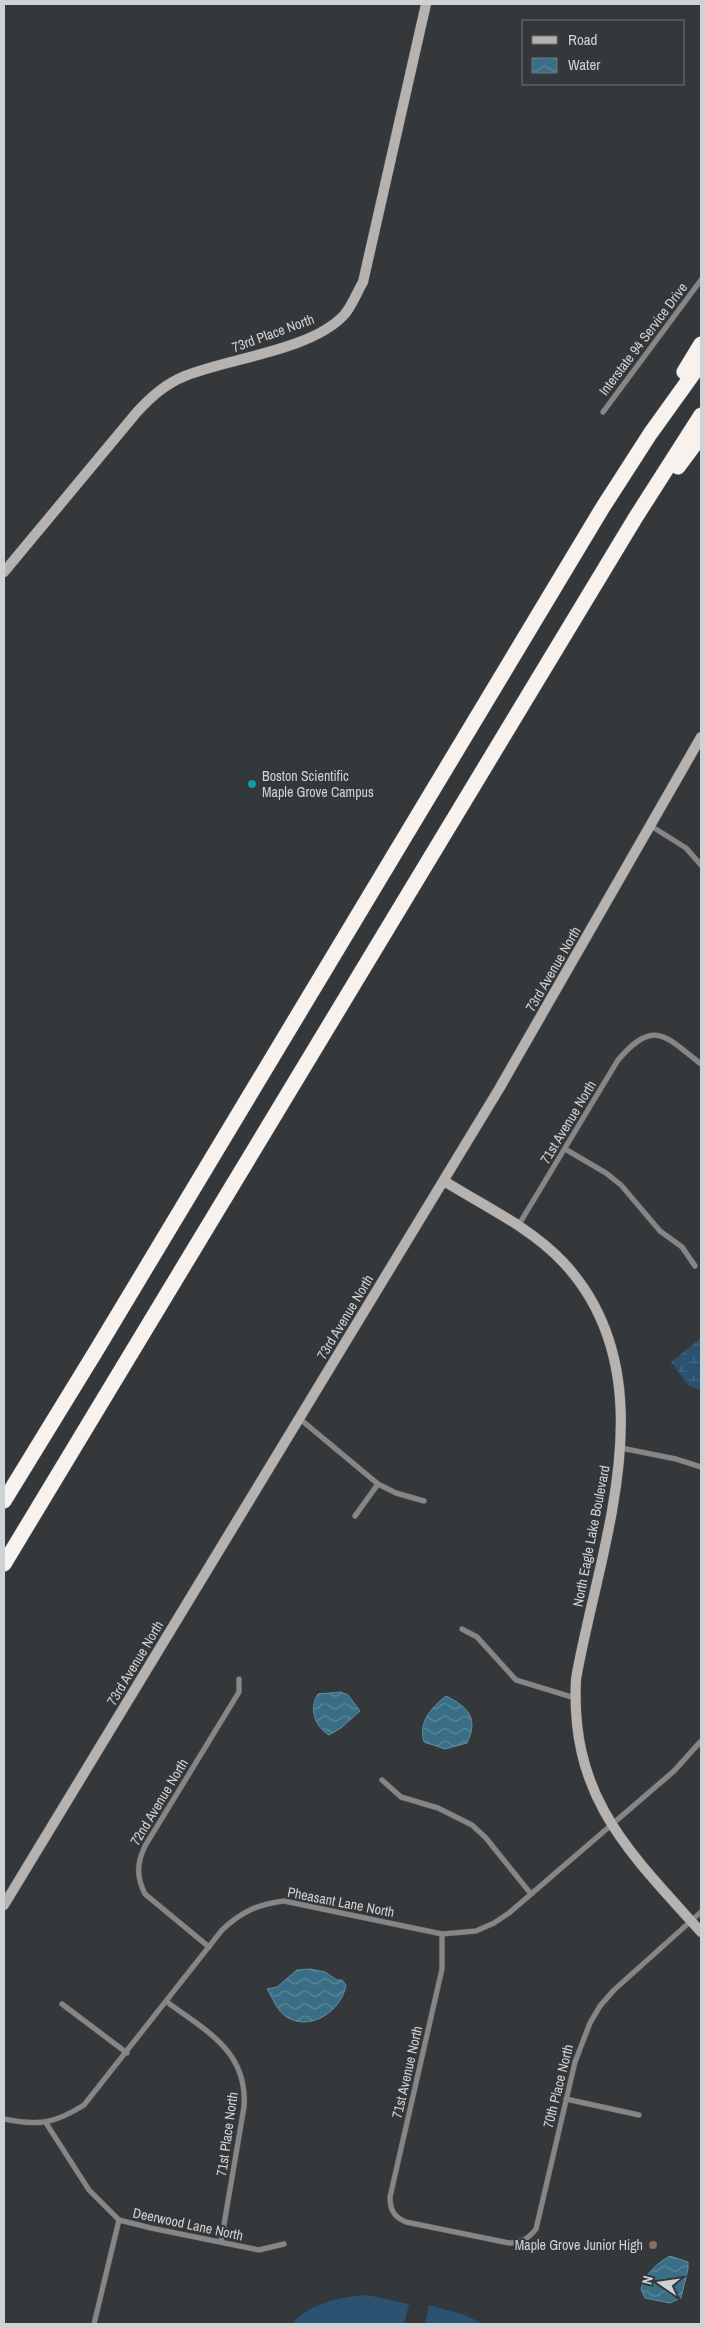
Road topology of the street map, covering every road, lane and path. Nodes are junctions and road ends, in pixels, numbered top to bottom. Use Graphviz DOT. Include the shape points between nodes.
graph roads {
  1 [pos="426,4"];
  2 [pos="701,280"];
  3 [pos="701,344"];
  4 [pos="701,363"];
  5 [pos="603,412"];
  6 [pos="701,415"];
  7 [pos="701,436"];
  8 [pos="618,483"];
  9 [pos="610,562"];
  10 [pos="4,572"];
  11 [pos="701,737"];
  12 [pos="651,826"];
  13 [pos="701,865"];
  14 [pos="701,1064"];
  15 [pos="565,1149"];
  16 [pos="444,1181"];
  17 [pos="518,1226"];
  18 [pos="695,1266"];
  19 [pos="300,1419"];
  20 [pos="621,1448"];
  21 [pos="701,1467"];
  22 [pos="378,1484"];
  23 [pos="424,1500"];
  24 [pos="4,1501"];
  25 [pos="355,1516"];
  26 [pos="4,1564"];
  27 [pos="462,1629"];
  28 [pos="239,1678"];
  29 [pos="576,1698"];
  30 [pos="701,1741"];
  31 [pos="382,1780"];
  32 [pos="611,1826"];
  33 [pos="531,1894"];
  34 [pos="4,1905"];
  35 [pos="701,1912"];
  36 [pos="691,1921"];
  37 [pos="701,1932"];
  38 [pos="442,1934"];
  39 [pos="209,1947"];
  40 [pos="167,2002"];
  41 [pos="62,2004"];
  42 [pos="126,2053"];
  43 [pos="566,2099"];
  44 [pos="638,2115"];
  45 [pos="4,2119"];
  46 [pos="46,2123"];
  47 [pos="119,2220"];
  48 [pos="221,2242"];
  49 [pos="517,2243"];
  50 [pos="284,2244"];
  51 [pos="94,2324"];
  1 -- 10 [label="street, 73rd Place North" via="363,282 344,314 322,332 185,376 157,391"];
  2 -- 5 [label="street, Interstate 94 Service Drive"];
  3 -- 8 [label="highway"];
  4 -- 8 [label="highway"];
  6 -- 9 [label="highway"];
  7 -- 9 [label="highway"];
  8 -- 24 [label="highway"];
  9 -- 26 [label="highway"];
  11 -- 12 [label="street, 73rd Avenue North"];
  12 -- 13 [label="street" via="686,848"];
  12 -- 16 [label="street, 73rd Avenue North"];
  14 -- 15 [label="street, 71st Avenue North" via="667,1038 644,1036 631,1044"];
  15 -- 17 [label="street, 71st Avenue North"];
  15 -- 18 [label="street" via="621,1185 660,1231 682,1247"];
  16 -- 17 [label="street, North Eagle Lake Boulevard"];
  16 -- 19 [label="street, 73rd Avenue North"];
  17 -- 20 [label="street, North Eagle Lake Boulevard" via="563,1262 595,1308 607,1334 614,1361"];
  19 -- 22 [label="street"];
  19 -- 34 [label="street, 73rd Avenue North"];
  20 -- 21 [label="street"];
  20 -- 29 [label="street, North Eagle Lake Boulevard" via="615,1500 582,1650"];
  22 -- 23 [label="street" via="396,1493"];
  22 -- 25 [label="street"];
  27 -- 29 [label="street" via="477,1638 516,1680"];
  28 -- 39 [label="street, 72nd Avenue North" via="239,1692 146,1846 138,1870 145,1894"];
  29 -- 32 [label="street, North Eagle Lake Boulevard" via="579,1740 586,1769"];
  30 -- 32 [label="street, Pheasant Lane North" via="683,1762"];
  31 -- 33 [label="street" via="402,1797 438,1808 472,1825"];
  32 -- 33 [label="street, Pheasant Lane North"];
  32 -- 36 [label="street, North Eagle Lake Boulevard"];
  33 -- 38 [label="street, Pheasant Lane North" via="494,1923 476,1931"];
  35 -- 36 [label="street, 70th Place North"];
  36 -- 37 [label="street, North Eagle Lake Boulevard"];
  36 -- 43 [label="street, 70th Place North" via="600,2006 580,2042"];
  38 -- 39 [label="street, Pheasant Lane North" via="284,1901 266,1903 234,1918"];
  38 -- 49 [label="street, 71st Avenue North" via="442,1969 390,2207 406,2222"];
  39 -- 40 [label="street, Pheasant Lane North"];
  40 -- 42 [label="street, Pheasant Lane North"];
  40 -- 48 [label="street, 71st Place North" via="230,2052 243,2078 244,2106"];
  41 -- 42 [label="street"];
  42 -- 46 [label="street, Pheasant Lane North" via="84,2105 63,2118"];
  43 -- 44 [label="street"];
  43 -- 49 [label="street, 70th Place North" via="536,2229"];
  45 -- 46 [label="street, Pheasant Lane North"];
  46 -- 47 [label="street, Deerwood Lane North" via="88,2190"];
  47 -- 48 [label="street, Deerwood Lane North"];
  47 -- 51 [label="street"];
  48 -- 50 [label="street, Deerwood Lane North" via="259,2250"];
}
